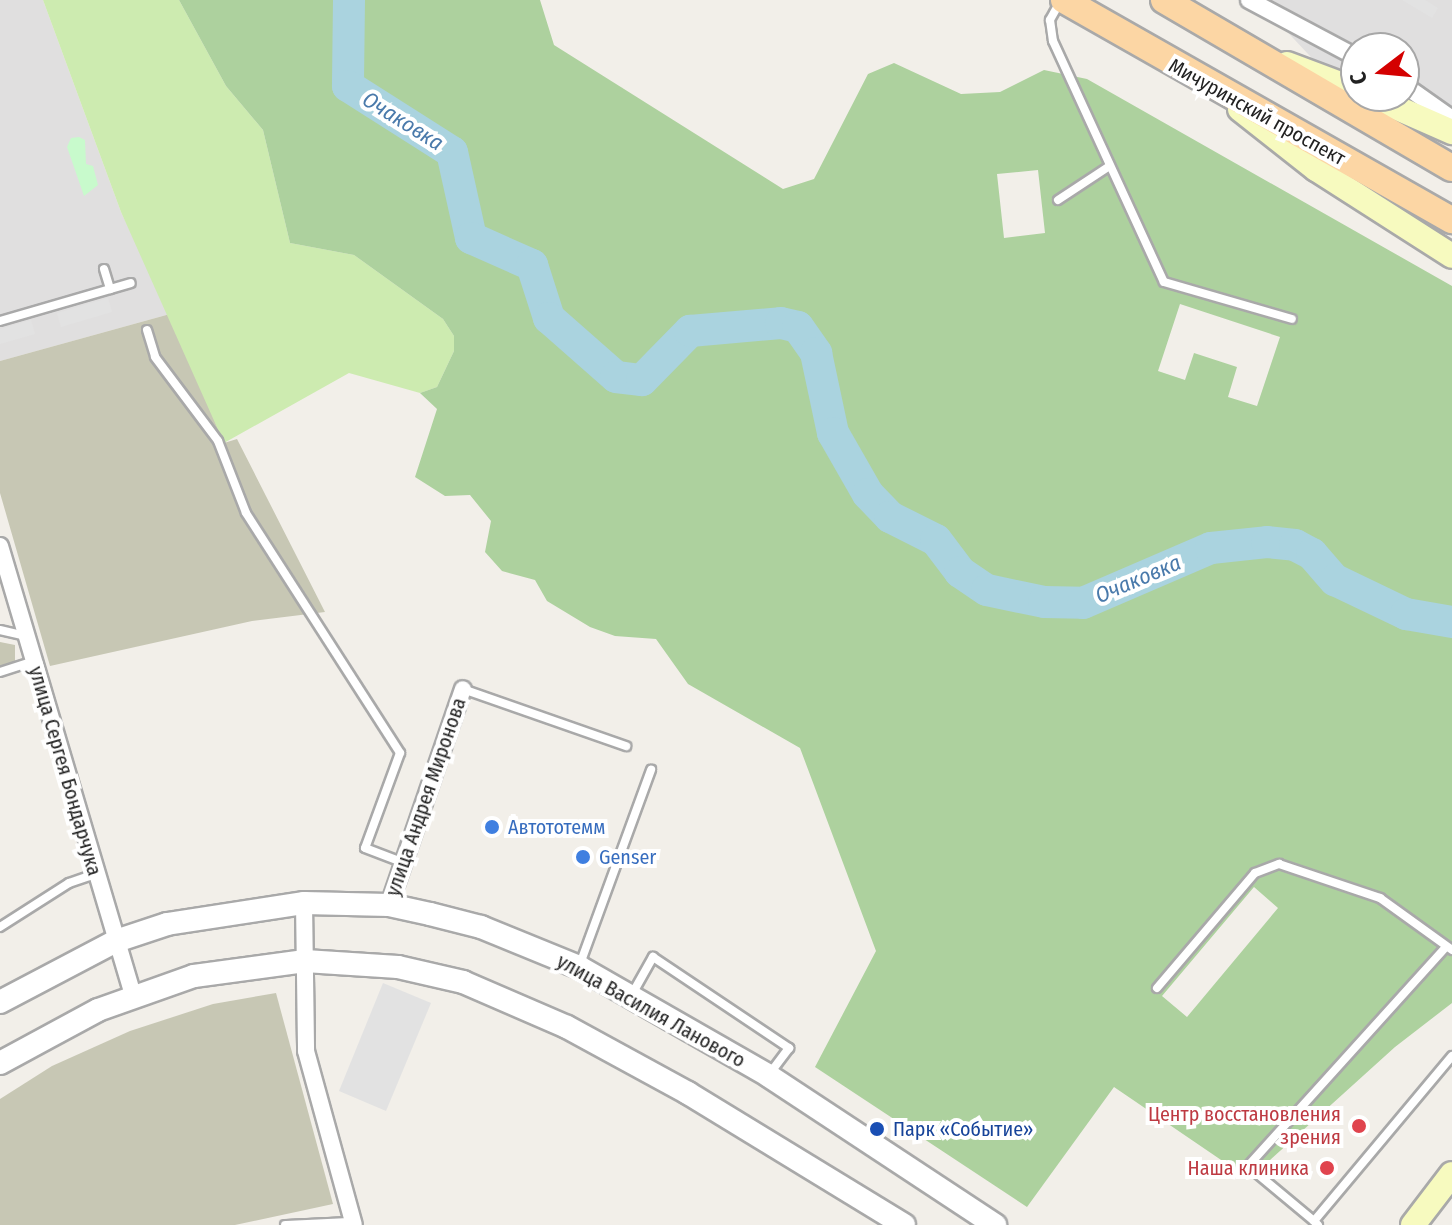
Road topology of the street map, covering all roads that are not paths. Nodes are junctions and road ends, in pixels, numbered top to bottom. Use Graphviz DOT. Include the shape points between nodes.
graph roads {
  1 [pos="1063,0"];
  2 [pos="1164,0"];
  3 [pos="1249,0"];
  4 [pos="1340,48"];
  5 [pos="1259,54"];
  6 [pos="1340,84"];
  7 [pos="1216,90"];
  8 [pos="1420,96"];
  9 [pos="1406,112"];
  10 [pos="1452,119"];
  11 [pos="1452,132"];
  12 [pos="1108,167"];
  13 [pos="1452,168"];
  14 [pos="1058,200"];
  15 [pos="1452,220"];
  16 [pos="1452,256"];
  17 [pos="104,269"];
  18 [pos="131,283"];
  19 [pos="110,289"];
  20 [pos="1292,319"];
  21 [pos="0,321"];
  22 [pos="147,330"];
  23 [pos="0,546"];
  24 [pos="0,630"];
  25 [pos="26,636"];
  26 [pos="33,661"];
  27 [pos="0,672"];
  28 [pos="463,689"];
  29 [pos="626,746"];
  30 [pos="651,770"];
  31 [pos="402,862"];
  32 [pos="95,874"];
  33 [pos="304,903"];
  34 [pos="389,905"];
  35 [pos="0,927"];
  36 [pos="116,941"];
  37 [pos="1449,948"];
  38 [pos="305,961"];
  39 [pos="579,967"];
  40 [pos="1157,988"];
  41 [pos="133,994"];
  42 [pos="631,996"];
  43 [pos="0,1002"];
  44 [pos="1452,1056"];
  45 [pos="0,1063"];
  46 [pos="769,1076"];
  47 [pos="1452,1174"];
  48 [pos="1316,1223"];
  49 [pos="352,1224"];
  50 [pos="285,1225"];
  51 [pos="904,1225"];
  52 [pos="995,1225"];
  53 [pos="1413,1225"];
  1 -- 7 [label="main road, Мичуринский проспект"];
  1 -- 12 [label="lane" via="1050,20 1053,41"];
  2 -- 5 [label="main road"];
  3 -- 4 [label="street"];
  5 -- 6 [label="main road"];
  5 -- 13 [label="main road"];
  7 -- 15 [label="main road, Мичуринский проспект"];
  7 -- 16 [label="main road" via="1316,169"];
  8 -- 10 [label="street"];
  9 -- 11 [label="main road"];
  12 -- 14 [label="lane"];
  12 -- 20 [label="lane" via="1164,282"];
  17 -- 19 [label="lane"];
  18 -- 19 [label="lane"];
  19 -- 21 [label="lane"];
  22 -- 31 [label="lane" via="155,357 218,441 246,513 400,753 365,848"];
  23 -- 25 [label="street, улица Сергея Бондарчука"];
  24 -- 25 [label="lane"];
  25 -- 26 [label="street, улица Сергея Бондарчука"];
  26 -- 27 [label="lane"];
  26 -- 32 [label="street, улица Сергея Бондарчука"];
  28 -- 29 [label="lane"];
  28 -- 31 [label="street, улица Андрея Миронова"];
  30 -- 39 [label="lane"];
  31 -- 34 [label="street, улица Андрея Миронова"];
  32 -- 35 [label="lane" via="69,883"];
  32 -- 36 [label="street, улица Сергея Бондарчука"];
  33 -- 34 [label="street, улица Василия Ланового"];
  33 -- 36 [label="street, улица Василия Ланового" via="167,924"];
  33 -- 38 [label="street"];
  34 -- 39 [label="street, улица Василия Ланового" via="481,927"];
  36 -- 41 [label="street, улица Сергея Бондарчука"];
  36 -- 43 [label="street, улица Василия Ланового"];
  37 -- 40 [label="lane" via="1380,898 1279,864 1255,873"];
  37 -- 48 [label="lane" via="1248,1166"];
  38 -- 41 [label="street" via="228,968"];
  38 -- 49 [label="street" via="306,1051"];
  38 -- 51 [label="street" via="398,967 502,997 688,1093"];
  39 -- 42 [label="street, улица Василия Ланового"];
  41 -- 45 [label="street"];
  42 -- 46 [label="street, улица Василия Ланового"];
  42 -- 46 [label="lane" via="653,957 789,1048"];
  44 -- 48 [label="lane"];
  46 -- 52 [label="street, улица Василия Ланового"];
  47 -- 53 [label="main road"];
  49 -- 50 [label="lane"];
}
